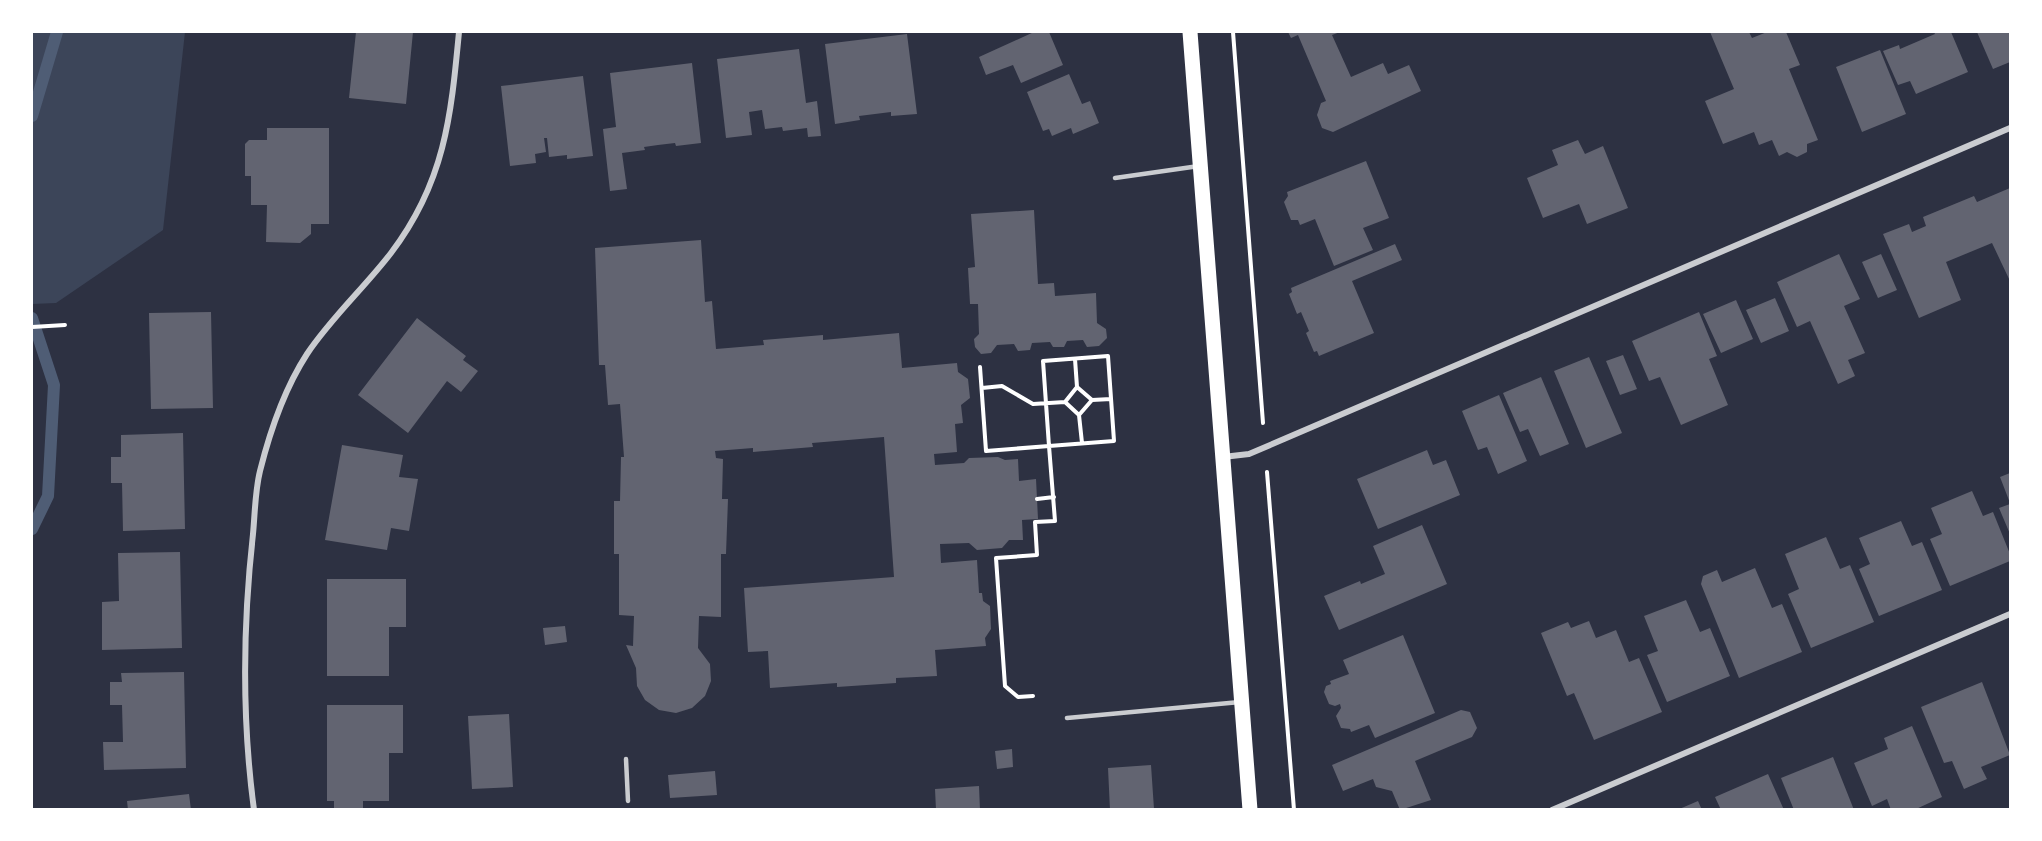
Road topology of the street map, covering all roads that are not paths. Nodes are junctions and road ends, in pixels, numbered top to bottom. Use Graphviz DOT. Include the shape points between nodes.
graph roads {
  1 [pos="459,32"];
  2 [pos="1190,32"];
  3 [pos="2010,128"];
  4 [pos="1202,166"];
  5 [pos="1115,178"];
  6 [pos="1222,457"];
  7 [pos="2010,614"];
  8 [pos="1240,702"];
  9 [pos="1067,718"];
  10 [pos="626,759"];
  11 [pos="628,801"];
  12 [pos="254,810"];
  13 [pos="1250,810"];
  14 [pos="1552,810"];
  1 -- 12 [label="street" via="454,93 442,156 421,206 392,251 307,354 279,409 259,473 246,651"];
  2 -- 4 [label="main road"];
  3 -- 6 [label="street" via="1257,451"];
  4 -- 5 [label="lane"];
  4 -- 6 [label="main road"];
  6 -- 8 [label="main road"];
  7 -- 14 [label="street"];
  8 -- 9 [label="lane"];
  8 -- 13 [label="main road"];
  10 -- 11 [label="lane"];
}
